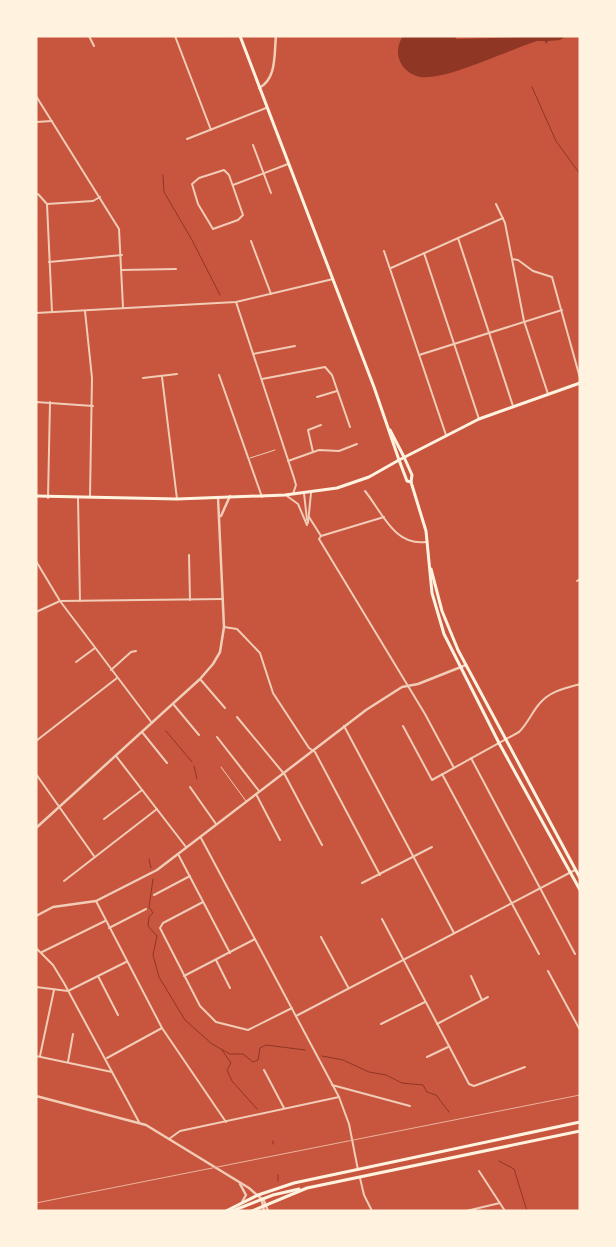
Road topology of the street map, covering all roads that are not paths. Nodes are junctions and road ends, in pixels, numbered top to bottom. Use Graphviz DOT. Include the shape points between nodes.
graph roads {
  1 [pos="89,36"];
  2 [pos="175,36"];
  3 [pos="240,36"];
  4 [pos="276,36"];
  5 [pos="94,46"];
  6 [pos="259,88"];
  7 [pos="36,96"];
  8 [pos="267,108"];
  9 [pos="52,121"];
  10 [pos="36,122"];
  11 [pos="211,130"];
  12 [pos="187,139"];
  13 [pos="253,146"];
  14 [pos="288,164"];
  15 [pos="264,173"];
  16 [pos="233,185"];
  17 [pos="271,193"];
  18 [pos="38,194"];
  19 [pos="100,198"];
  20 [pos="47,204"];
  21 [pos="496,204"];
  22 [pos="503,218"];
  23 [pos="458,238"];
  24 [pos="251,241"];
  25 [pos="384,251"];
  26 [pos="424,253"];
  27 [pos="122,255"];
  28 [pos="512,259"];
  29 [pos="49,262"];
  30 [pos="390,268"];
  31 [pos="176,269"];
  32 [pos="122,270"];
  33 [pos="333,279"];
  34 [pos="272,294"];
  35 [pos="236,302"];
  36 [pos="124,308"];
  37 [pos="562,310"];
  38 [pos="85,311"];
  39 [pos="52,312"];
  40 [pos="36,313"];
  41 [pos="524,321"];
  42 [pos="488,333"];
  43 [pos="454,344"];
  44 [pos="295,346"];
  45 [pos="253,354"];
  46 [pos="419,355"];
  47 [pos="177,374"];
  48 [pos="219,375"];
  49 [pos="162,377"];
  50 [pos="143,378"];
  51 [pos="262,378"];
  52 [pos="580,378"];
  53 [pos="580,383"];
  54 [pos="337,391"];
  55 [pos="548,395"];
  56 [pos="318,397"];
  57 [pos="36,402"];
  58 [pos="50,402"];
  59 [pos="93,406"];
  60 [pos="513,406"];
  61 [pos="479,419"];
  62 [pos="321,425"];
  63 [pos="350,426"];
  64 [pos="388,427"];
  65 [pos="446,435"];
  66 [pos="357,444"];
  67 [pos="275,450"];
  68 [pos="313,452"];
  69 [pos="404,457"];
  70 [pos="248,459"];
  71 [pos="399,460"];
  72 [pos="288,461"];
  73 [pos="411,482"];
  74 [pos="365,491"];
  75 [pos="312,492"];
  76 [pos="304,493"];
  77 [pos="293,494"];
  78 [pos="285,495"];
  79 [pos="36,496"];
  80 [pos="230,496"];
  81 [pos="262,496"];
  82 [pos="218,497"];
  83 [pos="48,498"];
  84 [pos="78,498"];
  85 [pos="90,498"];
  86 [pos="177,499"];
  87 [pos="220,517"];
  88 [pos="309,517"];
  89 [pos="384,517"];
  90 [pos="308,525"];
  91 [pos="321,536"];
  92 [pos="427,542"];
  93 [pos="190,556"];
  94 [pos="190,560"];
  95 [pos="196,560"];
  96 [pos="36,561"];
  97 [pos="429,562"];
  98 [pos="580,579"];
  99 [pos="576,581"];
  100 [pos="223,599"];
  101 [pos="190,600"];
  102 [pos="60,601"];
  103 [pos="80,601"];
  104 [pos="36,612"];
  105 [pos="224,627"];
  106 [pos="95,648"];
  107 [pos="136,651"];
  108 [pos="76,662"];
  109 [pos="466,665"];
  110 [pos="461,668"];
  111 [pos="111,670"];
  112 [pos="117,678"];
  113 [pos="200,679"];
  114 [pos="580,684"];
  115 [pos="408,685"];
  116 [pos="174,705"];
  117 [pos="225,708"];
  118 [pos="237,717"];
  119 [pos="152,723"];
  120 [pos="344,726"];
  121 [pos="403,726"];
  122 [pos="142,732"];
  123 [pos="199,735"];
  124 [pos="217,737"];
  125 [pos="505,740"];
  126 [pos="36,741"];
  127 [pos="499,743"];
  128 [pos="312,750"];
  129 [pos="116,756"];
  130 [pos="471,758"];
  131 [pos="167,763"];
  132 [pos="221,767"];
  133 [pos="454,768"];
  134 [pos="282,773"];
  135 [pos="36,774"];
  136 [pos="442,774"];
  137 [pos="190,787"];
  138 [pos="142,790"];
  139 [pos="258,792"];
  140 [pos="246,802"];
  141 [pos="60,806"];
  142 [pos="157,809"];
  143 [pos="104,819"];
  144 [pos="216,825"];
  145 [pos="36,828"];
  146 [pos="201,838"];
  147 [pos="280,840"];
  148 [pos="322,845"];
  149 [pos="432,847"];
  150 [pos="186,848"];
  151 [pos="178,854"];
  152 [pos="95,856"];
  153 [pos="414,857"];
  154 [pos="575,870"];
  155 [pos="570,872"];
  156 [pos="380,875"];
  157 [pos="190,876"];
  158 [pos="580,878"];
  159 [pos="64,880"];
  160 [pos="362,883"];
  161 [pos="540,888"];
  162 [pos="580,890"];
  163 [pos="154,895"];
  164 [pos="96,901"];
  165 [pos="203,902"];
  166 [pos="512,903"];
  167 [pos="146,909"];
  168 [pos="36,916"];
  169 [pos="382,919"];
  170 [pos="105,921"];
  171 [pos="109,928"];
  172 [pos="454,933"];
  173 [pos="321,936"];
  174 [pos="256,939"];
  175 [pos="36,948"];
  176 [pos="42,953"];
  177 [pos="230,953"];
  178 [pos="539,954"];
  179 [pos="575,954"];
  180 [pos="216,960"];
  181 [pos="404,960"];
  182 [pos="126,962"];
  183 [pos="548,970"];
  184 [pos="98,976"];
  185 [pos="184,976"];
  186 [pos="471,976"];
  187 [pos="36,987"];
  188 [pos="230,988"];
  189 [pos="348,988"];
  190 [pos="54,990"];
  191 [pos="68,991"];
  192 [pos="488,997"];
  193 [pos="482,1000"];
  194 [pos="425,1002"];
  195 [pos="292,1008"];
  196 [pos="118,1015"];
  197 [pos="296,1016"];
  198 [pos="381,1024"];
  199 [pos="437,1024"];
  200 [pos="162,1028"];
  201 [pos="580,1030"];
  202 [pos="73,1034"];
  203 [pos="448,1047"];
  204 [pos="36,1056"];
  205 [pos="40,1056"];
  206 [pos="427,1057"];
  207 [pos="106,1058"];
  208 [pos="68,1062"];
  209 [pos="525,1067"];
  210 [pos="264,1070"];
  211 [pos="112,1072"];
  212 [pos="332,1085"];
  213 [pos="36,1096"];
  214 [pos="339,1097"];
  215 [pos="410,1106"];
  216 [pos="284,1109"];
  217 [pos="139,1122"];
  218 [pos="226,1122"];
  219 [pos="580,1122"];
  220 [pos="580,1131"];
  221 [pos="169,1139"];
  222 [pos="358,1170"];
  223 [pos="479,1171"];
  224 [pos="360,1178"];
  225 [pos="239,1183"];
  226 [pos="307,1188"];
  227 [pos="258,1195"];
  228 [pos="262,1199"];
  229 [pos="242,1202"];
  230 [pos="500,1203"];
  231 [pos="265,1205"];
  232 [pos="226,1211"];
  233 [pos="232,1211"];
  234 [pos="253,1211"];
  235 [pos="264,1211"];
  236 [pos="268,1211"];
  237 [pos="372,1211"];
  238 [pos="466,1211"];
  239 [pos="504,1211"];
  1 -- 5 [label="street"];
  2 -- 11 [label="street"];
  3 -- 6 [label="main road"];
  4 -- 6 [label="street" via="271,76"];
  6 -- 8 [label="main road"];
  7 -- 9 [label="street"];
  8 -- 11 [label="street"];
  8 -- 14 [label="main road"];
  9 -- 10 [label="street"];
  9 -- 19 [label="street"];
  11 -- 12 [label="street"];
  13 -- 15 [label="street"];
  14 -- 15 [label="street"];
  14 -- 33 [label="main road"];
  15 -- 16 [label="street"];
  15 -- 17 [label="street"];
  16 -- 16 [label="street" via="242,210 241,218 213,229 198,204 192,184 199,178 224,170"];
  18 -- 20 [label="street"];
  19 -- 20 [label="street"];
  19 -- 27 [label="street" via="119,228"];
  20 -- 29 [label="street"];
  21 -- 22 [label="street"];
  22 -- 23 [label="street"];
  22 -- 28 [label="street"];
  23 -- 26 [label="street"];
  23 -- 42 [label="street"];
  24 -- 34 [label="street"];
  25 -- 30 [label="street"];
  26 -- 30 [label="street"];
  26 -- 43 [label="street"];
  27 -- 29 [label="street"];
  27 -- 32 [label="street"];
  28 -- 37 [label="street" via="552,278"];
  28 -- 41 [label="street"];
  29 -- 39 [label="street"];
  30 -- 46 [label="street"];
  31 -- 32 [label="street"];
  32 -- 36 [label="street"];
  33 -- 34 [label="street"];
  33 -- 64 [label="main road"];
  34 -- 35 [label="street"];
  35 -- 36 [label="street"];
  35 -- 45 [label="street"];
  36 -- 38 [label="street"];
  37 -- 41 [label="street"];
  37 -- 52 [label="street"];
  38 -- 39 [label="street"];
  38 -- 59 [label="street"];
  39 -- 40 [label="street"];
  41 -- 42 [label="street"];
  41 -- 55 [label="street"];
  42 -- 43 [label="street"];
  42 -- 60 [label="street"];
  43 -- 46 [label="street"];
  43 -- 61 [label="street"];
  44 -- 45 [label="street"];
  45 -- 51 [label="street"];
  46 -- 65 [label="street"];
  47 -- 49 [label="street"];
  48 -- 70 [label="street"];
  49 -- 50 [label="street"];
  49 -- 86 [label="street"];
  51 -- 54 [label="street" via="321,367 329,371"];
  51 -- 72 [label="street"];
  53 -- 55 [label="main road"];
  54 -- 56 [label="street"];
  54 -- 63 [label="street"];
  55 -- 60 [label="main road"];
  57 -- 58 [label="street"];
  58 -- 59 [label="street"];
  58 -- 83 [label="street"];
  59 -- 85 [label="street"];
  60 -- 61 [label="main road"];
  61 -- 65 [label="main road"];
  62 -- 68 [label="street" via="308,430"];
  64 -- 69 [label="main road"];
  64 -- 71 [label="main road"];
  65 -- 69 [label="main road"];
  66 -- 68 [label="street" via="339,451"];
  67 -- 70 [label="street"];
  68 -- 72 [label="street"];
  69 -- 71 [label="main road"];
  69 -- 73 [label="main road" via="412,474"];
  70 -- 81 [label="street"];
  71 -- 73 [label="main road" via="407,481"];
  71 -- 75 [label="main road" via="358,482"];
  72 -- 77 [label="street" via="296,485"];
  73 -- 92 [label="main road"];
  74 -- 89 [label="street"];
  75 -- 76 [label="main road"];
  75 -- 88 [label="street"];
  76 -- 77 [label="main road"];
  76 -- 90 [label="street"];
  77 -- 78 [label="main road"];
  78 -- 81 [label="main road"];
  78 -- 90 [label="street" via="298,504"];
  79 -- 83 [label="main road"];
  80 -- 81 [label="main road"];
  80 -- 82 [label="main road"];
  80 -- 87 [label="street"];
  82 -- 86 [label="main road"];
  82 -- 87 [label="street"];
  83 -- 84 [label="main road"];
  84 -- 85 [label="main road"];
  84 -- 103 [label="street"];
  85 -- 86 [label="main road"];
  87 -- 100 [label="street"];
  88 -- 90 [label="street"];
  88 -- 91 [label="street"];
  89 -- 91 [label="street"];
  89 -- 92 [label="street" via="394,532 404,539"];
  91 -- 115 [label="street"];
  92 -- 97 [label="main road"];
  93 -- 94 [label="street"];
  94 -- 95 [label="street"];
  94 -- 101 [label="street"];
  96 -- 102 [label="street"];
  97 -- 109 [label="main road" via="442,611"];
  97 -- 110 [label="main road" via="435,608"];
  98 -- 99 [label="street"];
  100 -- 101 [label="street"];
  100 -- 105 [label="street"];
  101 -- 103 [label="street"];
  102 -- 103 [label="street"];
  102 -- 104 [label="street"];
  102 -- 106 [label="street"];
  105 -- 113 [label="street" via="217,658"];
  105 -- 128 [label="street" via="237,629 260,653 273,693"];
  106 -- 108 [label="street"];
  106 -- 111 [label="street"];
  107 -- 111 [label="street"];
  109 -- 110 [label="street"];
  109 -- 125 [label="main road"];
  110 -- 115 [label="street"];
  110 -- 127 [label="main road"];
  111 -- 112 [label="street"];
  112 -- 119 [label="street"];
  112 -- 126 [label="street"];
  113 -- 116 [label="street"];
  113 -- 117 [label="street"];
  114 -- 125 [label="street" via="546,697 525,726"];
  115 -- 120 [label="street"];
  115 -- 133 [label="street"];
  116 -- 119 [label="street"];
  116 -- 123 [label="street"];
  118 -- 134 [label="street"];
  119 -- 122 [label="street"];
  120 -- 128 [label="street"];
  120 -- 153 [label="street"];
  121 -- 136 [label="street" via="432,780"];
  122 -- 129 [label="street"];
  122 -- 131 [label="street"];
  124 -- 139 [label="street"];
  125 -- 127 [label="street"];
  125 -- 154 [label="main road"];
  127 -- 130 [label="street"];
  127 -- 155 [label="main road"];
  128 -- 134 [label="street"];
  128 -- 156 [label="street"];
  129 -- 138 [label="street"];
  129 -- 141 [label="street"];
  130 -- 133 [label="street"];
  130 -- 161 [label="street"];
  132 -- 140 [label="street"];
  133 -- 136 [label="street"];
  134 -- 139 [label="street"];
  134 -- 148 [label="street"];
  135 -- 141 [label="street"];
  136 -- 166 [label="street"];
  137 -- 144 [label="street"];
  138 -- 142 [label="street"];
  138 -- 143 [label="street"];
  139 -- 140 [label="street"];
  139 -- 147 [label="street"];
  140 -- 144 [label="street"];
  141 -- 145 [label="street"];
  141 -- 152 [label="street"];
  142 -- 150 [label="street"];
  142 -- 152 [label="street"];
  144 -- 146 [label="street"];
  146 -- 150 [label="street"];
  146 -- 174 [label="street"];
  149 -- 153 [label="street"];
  150 -- 151 [label="street"];
  151 -- 157 [label="street"];
  151 -- 164 [label="street" via="157,870"];
  152 -- 159 [label="street"];
  153 -- 156 [label="street"];
  153 -- 172 [label="street"];
  154 -- 155 [label="street"];
  154 -- 158 [label="main road"];
  155 -- 161 [label="street"];
  155 -- 162 [label="main road"];
  156 -- 160 [label="street"];
  157 -- 163 [label="street"];
  157 -- 165 [label="street"];
  161 -- 166 [label="street"];
  161 -- 179 [label="street"];
  164 -- 168 [label="street" via="53,907"];
  164 -- 170 [label="street"];
  165 -- 177 [label="street"];
  165 -- 185 [label="street" via="163,923 160,928"];
  166 -- 172 [label="street"];
  166 -- 178 [label="street"];
  167 -- 171 [label="street"];
  169 -- 181 [label="street"];
  170 -- 171 [label="street"];
  170 -- 176 [label="street"];
  171 -- 182 [label="street"];
  172 -- 181 [label="street"];
  173 -- 189 [label="street"];
  174 -- 177 [label="street"];
  174 -- 195 [label="street"];
  175 -- 176 [label="street"];
  176 -- 191 [label="street"];
  177 -- 180 [label="street"];
  180 -- 185 [label="street"];
  180 -- 188 [label="street"];
  181 -- 189 [label="street"];
  181 -- 194 [label="street"];
  182 -- 184 [label="street"];
  182 -- 200 [label="street"];
  183 -- 201 [label="street"];
  184 -- 191 [label="street"];
  184 -- 196 [label="street"];
  185 -- 195 [label="street" via="200,1006 222,1024 248,1030"];
  186 -- 193 [label="street"];
  187 -- 190 [label="street"];
  189 -- 197 [label="street"];
  190 -- 191 [label="street"];
  190 -- 205 [label="street"];
  191 -- 207 [label="street"];
  192 -- 193 [label="street"];
  193 -- 199 [label="street"];
  194 -- 198 [label="street"];
  194 -- 199 [label="street"];
  195 -- 197 [label="street"];
  197 -- 212 [label="street"];
  199 -- 203 [label="street"];
  200 -- 207 [label="street"];
  200 -- 218 [label="street"];
  202 -- 208 [label="street"];
  203 -- 206 [label="street"];
  203 -- 209 [label="street" via="471,1086"];
  204 -- 205 [label="street"];
  205 -- 208 [label="street"];
  207 -- 211 [label="street"];
  208 -- 211 [label="street"];
  210 -- 216 [label="street"];
  211 -- 217 [label="street"];
  212 -- 214 [label="street"];
  212 -- 215 [label="street"];
  213 -- 217 [label="street"];
  214 -- 216 [label="street"];
  214 -- 222 [label="street" via="349,1124"];
  216 -- 218 [label="street"];
  217 -- 221 [label="street"];
  218 -- 221 [label="street" via="180,1131"];
  219 -- 222 [label="main road"];
  220 -- 224 [label="main road"];
  221 -- 225 [label="street"];
  222 -- 227 [label="main road" via="294,1183"];
  223 -- 230 [label="street"];
  224 -- 226 [label="main road"];
  224 -- 237 [label="street"];
  225 -- 227 [label="street"];
  225 -- 229 [label="street" via="246,1191"];
  226 -- 228 [label="main road"];
  226 -- 231 [label="main road"];
  227 -- 228 [label="street"];
  227 -- 229 [label="main road"];
  228 -- 231 [label="street"];
  228 -- 233 [label="main road"];
  229 -- 232 [label="main road"];
  230 -- 238 [label="street"];
  230 -- 239 [label="street"];
  231 -- 234 [label="main road"];
  231 -- 235 [label="street"];
  231 -- 236 [label="street"];
}
